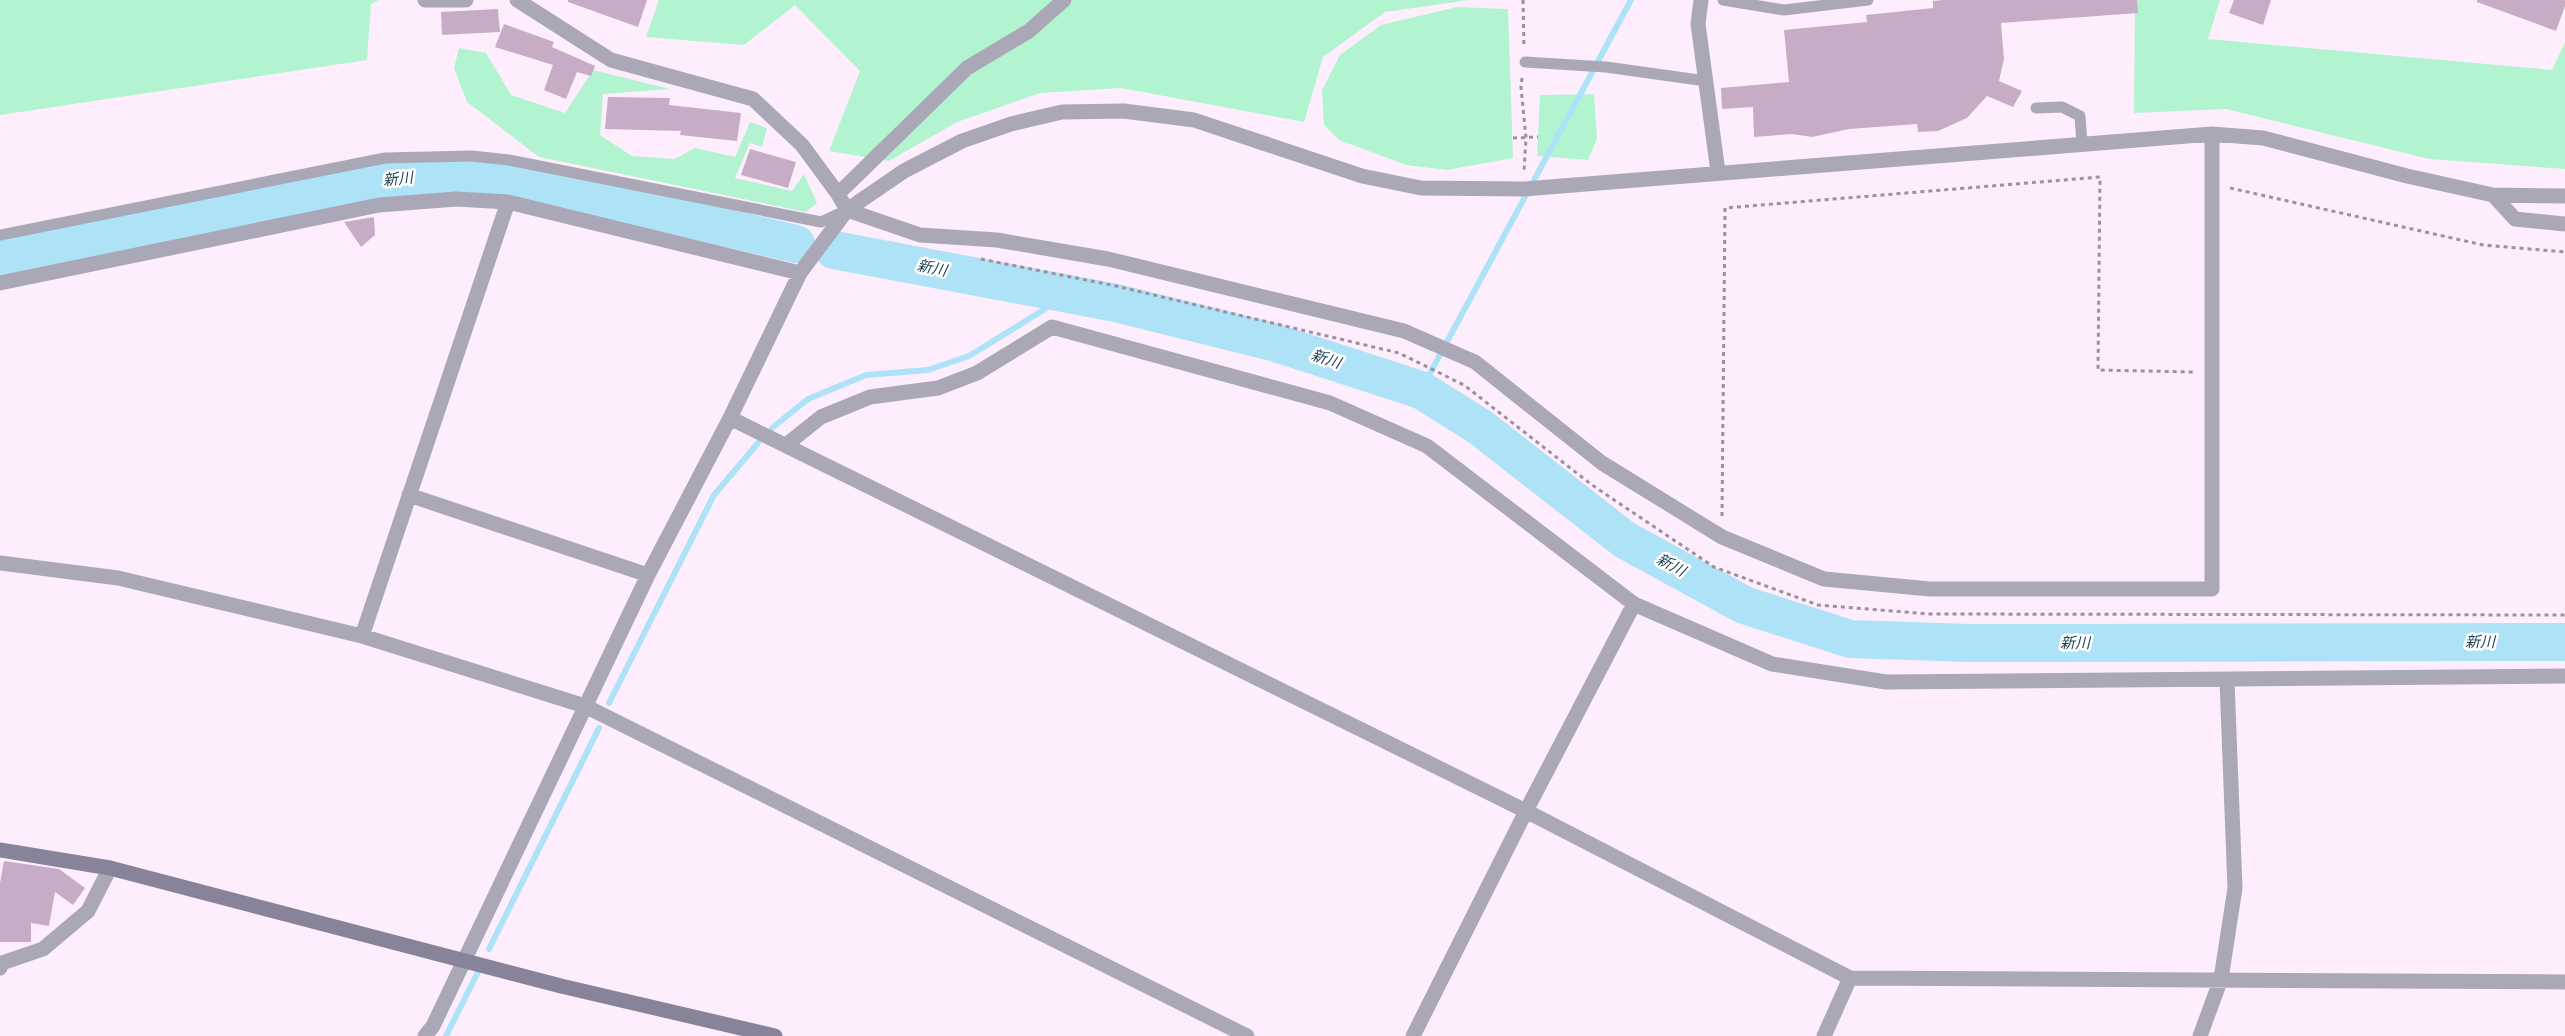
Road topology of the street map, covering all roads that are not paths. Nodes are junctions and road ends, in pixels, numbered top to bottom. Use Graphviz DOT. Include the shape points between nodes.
graph roads {
  1 [pos="425,0"];
  2 [pos="466,0"];
  3 [pos="518,0"];
  4 [pos="1064,0"];
  5 [pos="1701,0"];
  6 [pos="1723,0"];
  7 [pos="1868,0"];
  8 [pos="1525,62"];
  9 [pos="1706,81"];
  10 [pos="2036,108"];
  11 [pos="2212,134"];
  12 [pos="2082,144"];
  13 [pos="1718,172"];
  14 [pos="838,194"];
  15 [pos="2493,194"];
  16 [pos="2565,196"];
  17 [pos="508,202"];
  18 [pos="847,210"];
  19 [pos="2565,224"];
  20 [pos="0,235"];
  21 [pos="800,273"];
  22 [pos="0,283"];
  23 [pos="730,418"];
  24 [pos="786,445"];
  25 [pos="409,495"];
  26 [pos="0,563"];
  27 [pos="648,575"];
  28 [pos="1634,604"];
  29 [pos="362,636"];
  30 [pos="2565,676"];
  31 [pos="2227,681"];
  32 [pos="585,706"];
  33 [pos="1526,810"];
  34 [pos="0,850"];
  35 [pos="110,868"];
  36 [pos="464,961"];
  37 [pos="0,968"];
  38 [pos="1850,978"];
  39 [pos="2221,979"];
  40 [pos="2565,982"];
  41 [pos="735,1031"];
  42 [pos="425,1036"];
  43 [pos="775,1036"];
  44 [pos="1247,1036"];
  45 [pos="1413,1036"];
  46 [pos="1824,1036"];
  47 [pos="2200,1036"];
  1 -- 2 [label="street"];
  3 -- 14 [label="street" via="610,60 752,99 802,145"];
  4 -- 14 [label="street" via="1028,31 967,68"];
  5 -- 9 [label="street" via="1698,24"];
  6 -- 7 [label="lane" via="1784,10"];
  8 -- 9 [label="lane"];
  9 -- 13 [label="street"];
  10 -- 12 [label="lane" via="2062,107 2080,116"];
  11 -- 12 [label="street"];
  11 -- 15 [label="street" via="2263,138 2407,176"];
  11 -- 18 [label="street" via="2212,589 1930,589 1824,579 1722,537 1602,463 1475,362 1404,331 1108,259 997,240 920,235"];
  12 -- 13 [label="street"];
  13 -- 18 [label="street" via="1523,190 1421,188 1362,176 1194,120 1124,111 1062,112 1011,124 962,141 904,171"];
  14 -- 18 [label="street"];
  15 -- 16 [label="street"];
  15 -- 19 [label="street" via="2515,219"];
  17 -- 21 [label="street"];
  17 -- 22 [label="street" via="456,199 379,206"];
  17 -- 25 [label="street"];
  18 -- 20 [label="lane" via="821,222 509,160 472,156 384,158"];
  18 -- 21 [label="street"];
  21 -- 23 [label="street"];
  23 -- 24 [label="street"];
  23 -- 27 [label="street"];
  24 -- 28 [label="street" via="821,417 870,397 938,388 977,373 1052,327 1330,402 1427,446"];
  24 -- 33 [label="street"];
  25 -- 27 [label="street"];
  25 -- 29 [label="street"];
  26 -- 29 [label="street" via="118,578"];
  27 -- 32 [label="street"];
  28 -- 31 [label="street" via="1772,664 1886,682"];
  28 -- 33 [label="street"];
  29 -- 32 [label="street"];
  30 -- 31 [label="street"];
  31 -- 39 [label="street" via="2235,888"];
  32 -- 36 [label="street"];
  32 -- 44 [label="street"];
  33 -- 38 [label="street"];
  33 -- 45 [label="street"];
  34 -- 35 [label="street"];
  35 -- 36 [label="street"];
  35 -- 37 [label="street" via="88,911 43,949 2,963"];
  36 -- 41 [label="street"];
  36 -- 42 [label="street"];
  38 -- 39 [label="street"];
  38 -- 46 [label="street"];
  39 -- 40 [label="street"];
  39 -- 47 [label="street"];
  41 -- 43 [label="street"];
}
